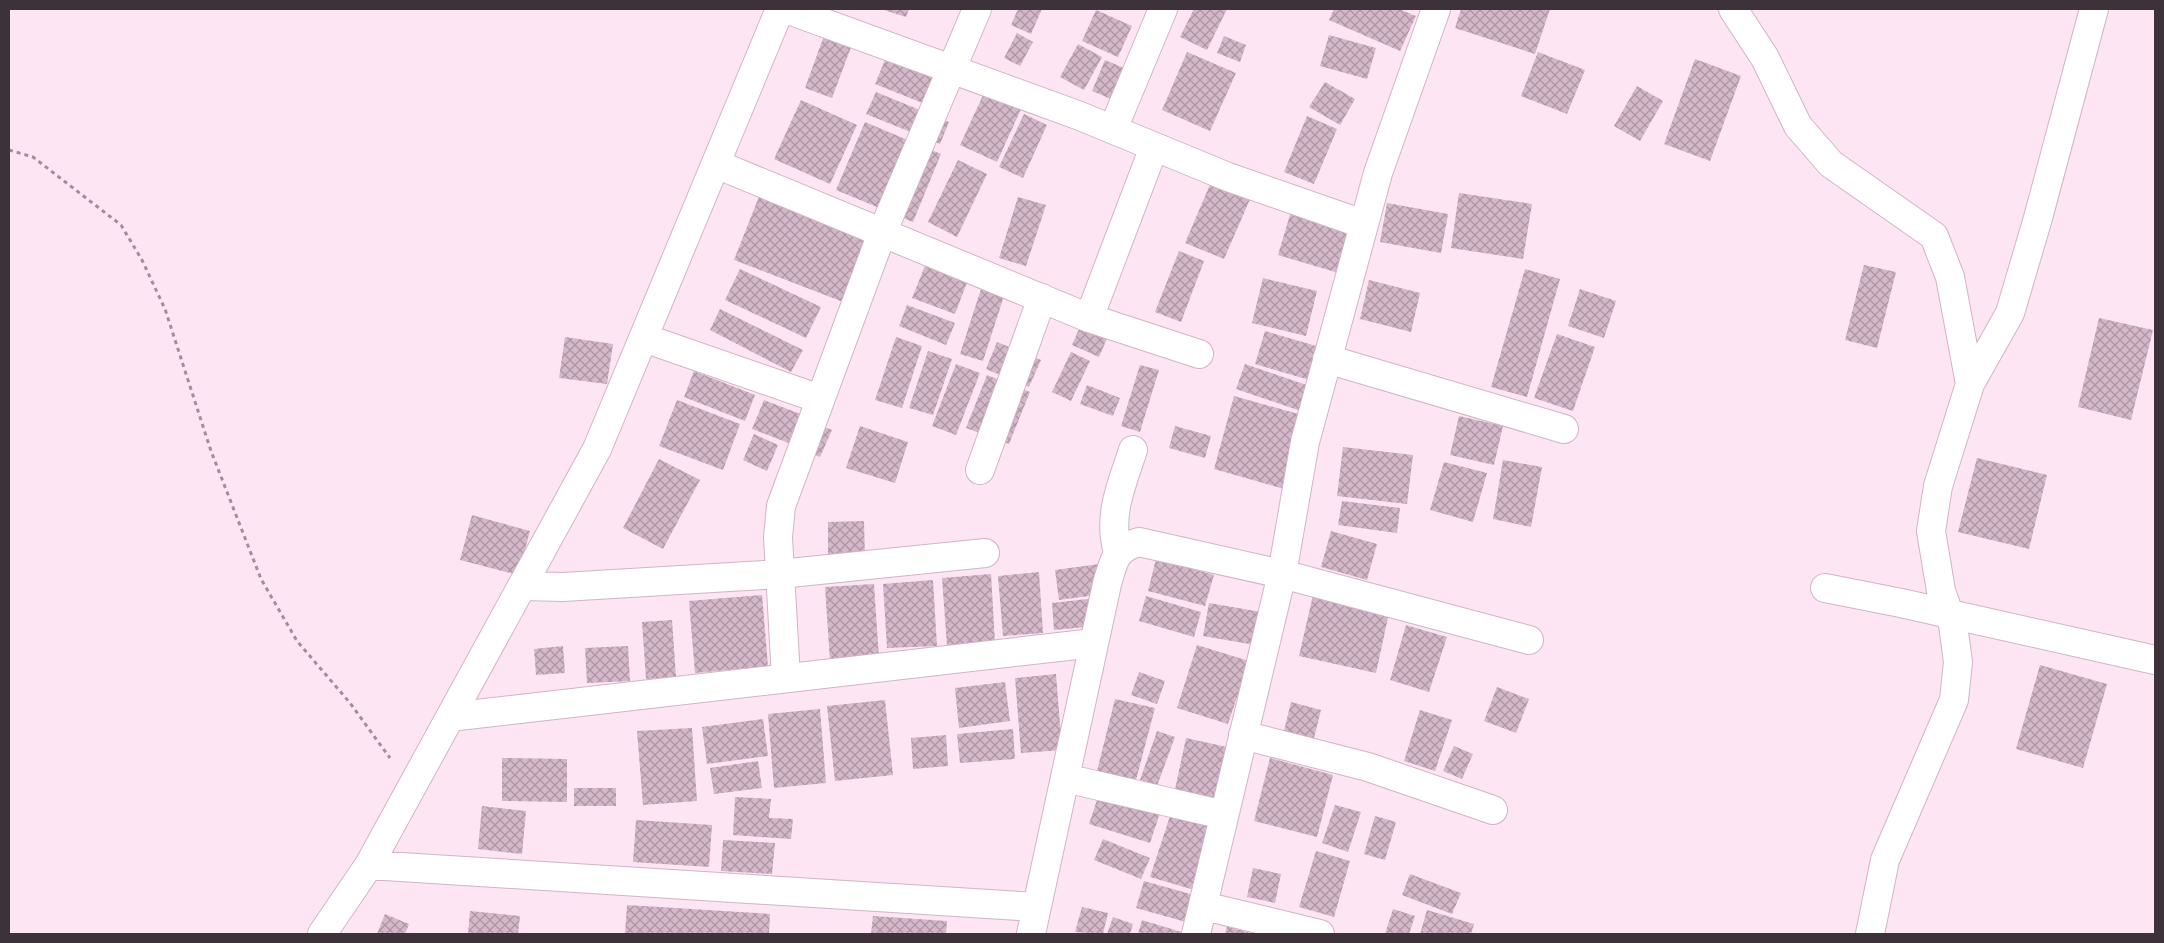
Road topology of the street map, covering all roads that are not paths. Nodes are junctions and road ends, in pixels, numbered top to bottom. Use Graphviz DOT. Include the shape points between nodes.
graph roads {
  1 [pos="780,9"];
  2 [pos="786,9"];
  3 [pos="976,9"];
  4 [pos="1164,9"];
  5 [pos="1436,9"];
  6 [pos="1734,9"];
  7 [pos="2094,9"];
  8 [pos="952,69"];
  9 [pos="1113,129"];
  10 [pos="1154,146"];
  11 [pos="716,164"];
  12 [pos="1363,224"];
  13 [pos="882,233"];
  14 [pos="1042,298"];
  15 [pos="1089,318"];
  16 [pos="644,338"];
  17 [pos="1199,354"];
  18 [pos="1327,359"];
  19 [pos="1970,384"];
  20 [pos="820,399"];
  21 [pos="1564,428"];
  22 [pos="1133,450"];
  23 [pos="980,470"];
  24 [pos="1118,552"];
  25 [pos="985,553"];
  26 [pos="780,574"];
  27 [pos="1282,574"];
  28 [pos="522,586"];
  29 [pos="1825,588"];
  30 [pos="1950,614"];
  31 [pos="1529,640"];
  32 [pos="1094,642"];
  33 [pos="2155,660"];
  34 [pos="786,678"];
  35 [pos="450,717"];
  36 [pos="1242,735"];
  37 [pos="1065,778"];
  38 [pos="1493,810"];
  39 [pos="1224,816"];
  40 [pos="369,865"];
  41 [pos="1204,906"];
  42 [pos="1036,907"];
  43 [pos="322,934"];
  44 [pos="1031,934"];
  45 [pos="1196,934"];
  46 [pos="1320,934"];
  47 [pos="1870,934"];
  1 -- 11 [label="street"];
  2 -- 8 [label="street"];
  3 -- 8 [label="street"];
  4 -- 9 [label="street"];
  5 -- 12 [label="street" via="1401,103"];
  6 -- 19 [label="street" via="1765,58 1798,126 1831,164 1934,236 1950,277"];
  7 -- 19 [label="street" via="2010,313"];
  8 -- 9 [label="street"];
  8 -- 13 [label="street"];
  9 -- 10 [label="street"];
  10 -- 12 [label="street" via="1228,177"];
  10 -- 15 [label="street"];
  11 -- 13 [label="street"];
  11 -- 16 [label="street"];
  12 -- 18 [label="street"];
  13 -- 14 [label="street"];
  13 -- 20 [label="street"];
  14 -- 15 [label="street"];
  14 -- 23 [label="street"];
  15 -- 17 [label="street"];
  16 -- 20 [label="street"];
  16 -- 28 [label="street" via="597,449"];
  18 -- 21 [label="street"];
  18 -- 27 [label="street" via="1305,442"];
  19 -- 30 [label="street" via="1938,486 1931,531 1940,591"];
  20 -- 26 [label="street" via="781,506 778,537"];
  22 -- 24 [label="street" via="1114,516"];
  24 -- 27 [label="street" via="1139,542"];
  24 -- 32 [label="street"];
  25 -- 26 [label="street"];
  26 -- 28 [label="street" via="563,587"];
  26 -- 34 [label="street"];
  27 -- 31 [label="street"];
  27 -- 36 [label="street"];
  28 -- 35 [label="street"];
  29 -- 30 [label="street"];
  30 -- 33 [label="street"];
  30 -- 47 [label="street" via="1958,662 1954,700 1885,860"];
  32 -- 34 [label="street"];
  32 -- 37 [label="street"];
  34 -- 35 [label="street"];
  35 -- 40 [label="street"];
  36 -- 38 [label="street" via="1368,766"];
  36 -- 39 [label="street"];
  37 -- 39 [label="street"];
  37 -- 42 [label="street"];
  39 -- 41 [label="street"];
  40 -- 42 [label="street"];
  40 -- 43 [label="street"];
  41 -- 45 [label="street"];
  41 -- 46 [label="street"];
  42 -- 44 [label="street"];
}
